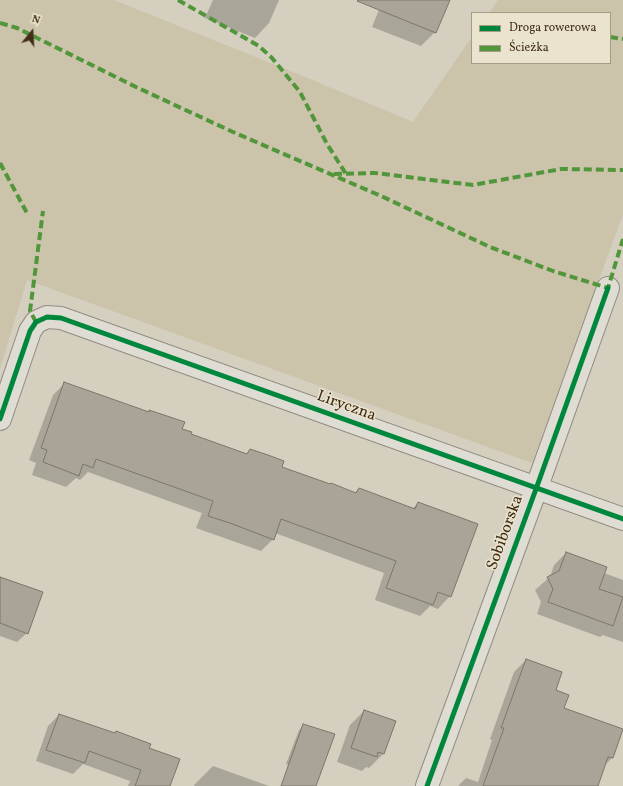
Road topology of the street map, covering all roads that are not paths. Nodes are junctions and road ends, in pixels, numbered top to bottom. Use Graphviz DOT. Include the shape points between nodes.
graph roads {
  1 [pos="608,288"];
  2 [pos="0,419"];
  3 [pos="536,489"];
  4 [pos="623,520"];
  5 [pos="427,786"];
  1 -- 3 [label="street, Sobiborska"];
  2 -- 3 [label="street, Liryczna" via="30,330 36,322 47,317 61,318"];
  3 -- 4 [label="street, Liryczna"];
  3 -- 5 [label="street, Sobiborska"];
}
